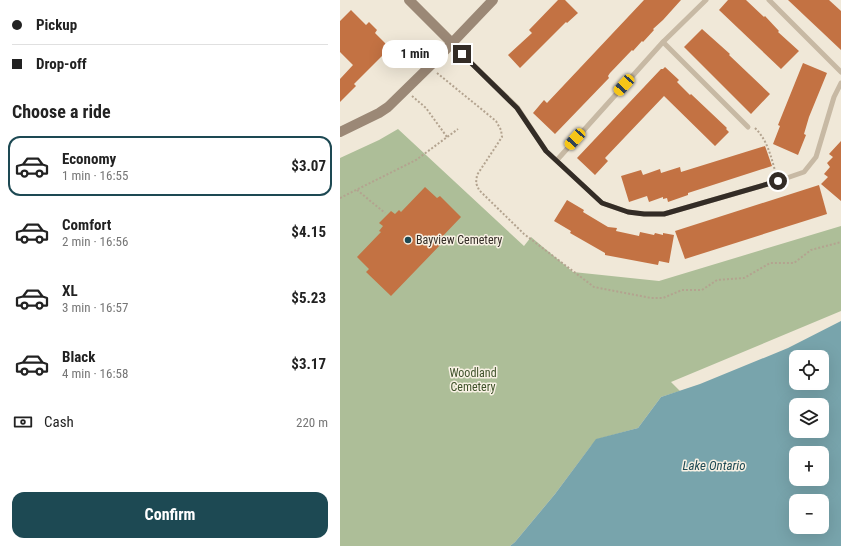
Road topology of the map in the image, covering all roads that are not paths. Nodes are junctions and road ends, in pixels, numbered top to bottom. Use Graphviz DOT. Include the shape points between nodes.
graph roads {
  1 [pos="409,0"];
  2 [pos="493,0"];
  3 [pos="706,0"];
  4 [pos="769,0"];
  5 [pos="452,42"];
  6 [pos="663,42"];
  7 [pos="841,72"];
  8 [pos="841,83"];
  9 [pos="748,127"];
  10 [pos="340,132"];
  11 [pos="557,160"];
  1 -- 5 [label="street"];
  2 -- 5 [label="street"];
  3 -- 6 [label="lane"];
  4 -- 7 [label="lane"];
  5 -- 10 [label="street" via="388,106"];
  5 -- 11 [label="lane" via="517,108 546,151"];
  6 -- 9 [label="lane"];
  6 -- 11 [label="lane"];
  8 -- 11 [label="lane" via="834,97 816,157 804,172 664,214 628,212 602,203"];
}
